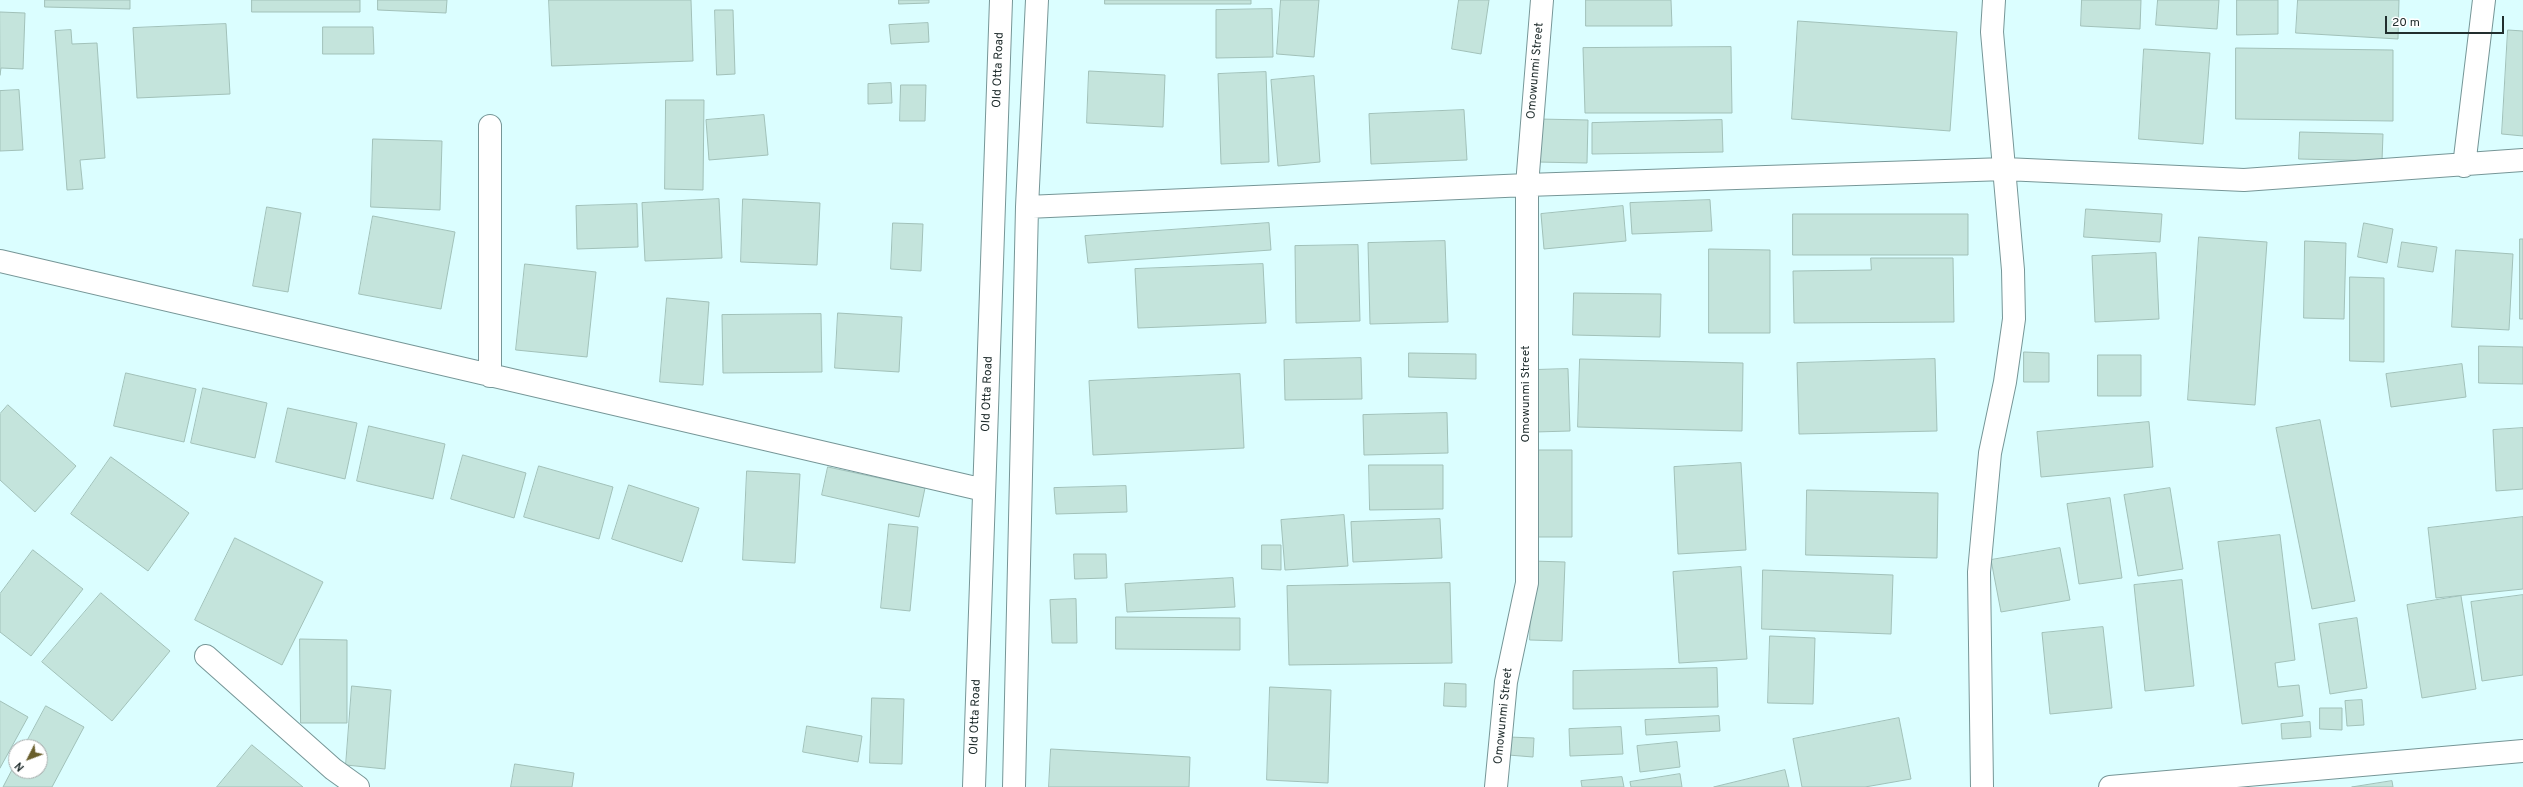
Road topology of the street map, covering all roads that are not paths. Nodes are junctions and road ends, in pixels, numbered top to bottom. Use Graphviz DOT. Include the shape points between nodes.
graph roads {
  1 [pos="1001,0"];
  2 [pos="1037,0"];
  3 [pos="1542,0"];
  4 [pos="1994,0"];
  5 [pos="2484,0"];
  6 [pos="490,126"];
  7 [pos="2523,160"];
  8 [pos="2464,166"];
  9 [pos="2005,169"];
  10 [pos="1527,185"];
  11 [pos="1027,207"];
  12 [pos="0,261"];
  13 [pos="490,376"];
  14 [pos="984,490"];
  15 [pos="206,656"];
  16 [pos="2523,751"];
  17 [pos="358,787"];
  18 [pos="974,787"];
  19 [pos="1014,787"];
  20 [pos="1496,787"];
  21 [pos="1982,787"];
  22 [pos="2110,787"];
  1 -- 14 [label="street, Old Otta Road"];
  2 -- 11 [label="street"];
  3 -- 10 [label="street, Omowunmi Street"];
  4 -- 9 [label="street" via="1992,32"];
  5 -- 8 [label="street"];
  6 -- 13 [label="street"];
  7 -- 8 [label="street"];
  8 -- 9 [label="street" via="2244,180"];
  9 -- 10 [label="street"];
  9 -- 21 [label="street" via="2014,319 2005,382 1990,454 1979,572"];
  10 -- 11 [label="street"];
  10 -- 20 [label="street, Omowunmi Street" via="1526,583 1506,682"];
  11 -- 19 [label="street"];
  12 -- 13 [label="street"];
  13 -- 14 [label="street"];
  14 -- 18 [label="street, Old Otta Road"];
  15 -- 17 [label="street" via="333,769"];
  16 -- 22 [label="street"];
}
